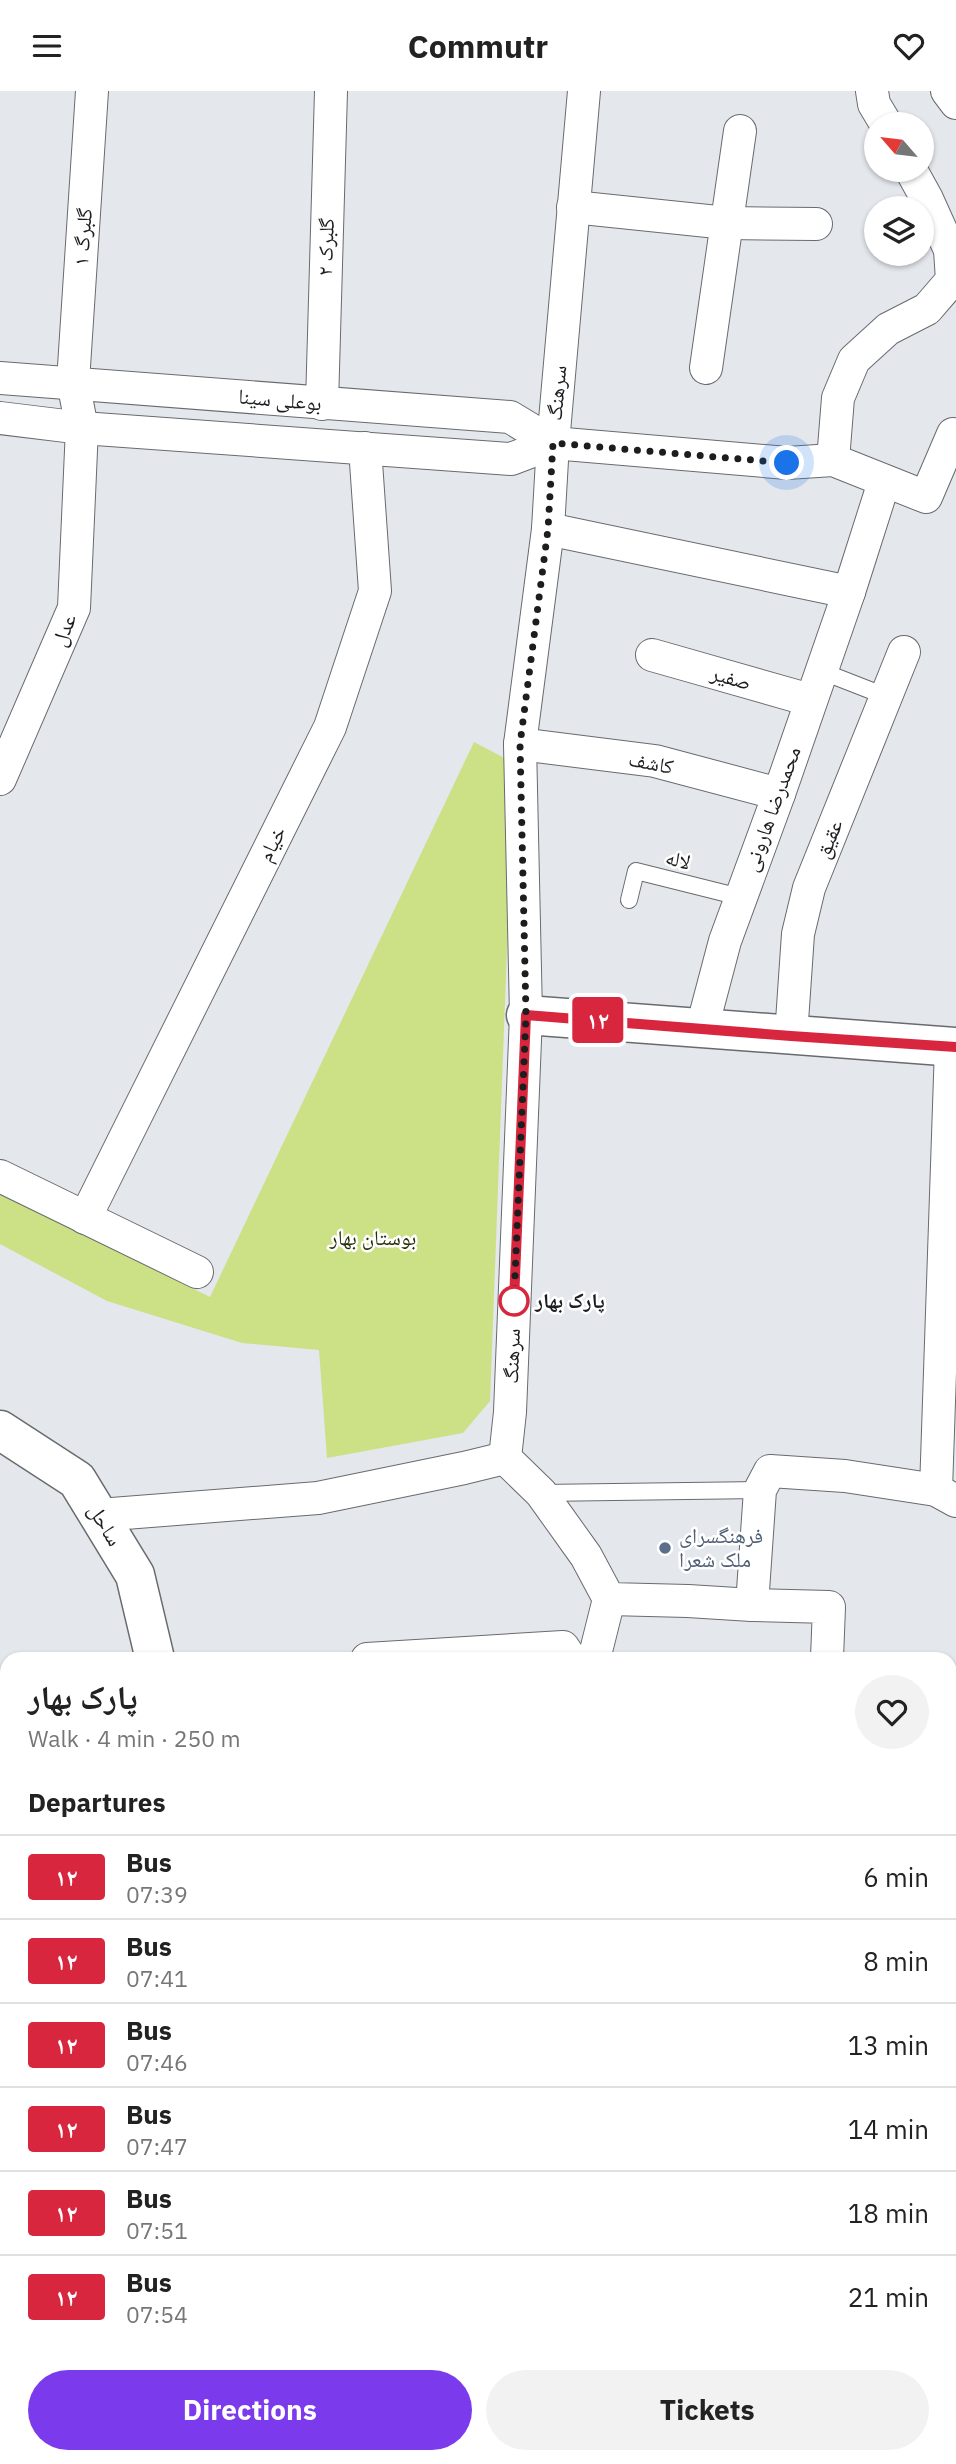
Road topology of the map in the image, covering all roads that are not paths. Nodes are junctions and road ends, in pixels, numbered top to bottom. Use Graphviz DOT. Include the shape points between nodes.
graph roads {
  1 [pos="92,91"];
  2 [pos="331,91"];
  3 [pos="584,91"];
  4 [pos="872,91"];
  5 [pos="947,91"];
  6 [pos="956,103"];
  7 [pos="879,112"];
  8 [pos="740,131"];
  9 [pos="918,182"];
  10 [pos="573,207"];
  11 [pos="727,223"];
  12 [pos="816,224"];
  13 [pos="706,369"];
  14 [pos="0,378"];
  15 [pos="74,382"];
  16 [pos="322,404"];
  17 [pos="0,418"];
  18 [pos="82,428"];
  19 [pos="953,434"];
  20 [pos="553,443"];
  21 [pos="365,448"];
  22 [pos="833,460"];
  23 [pos="884,482"];
  24 [pos="548,529"];
  25 [pos="849,592"];
  26 [pos="904,652"];
  27 [pos="652,655"];
  28 [pos="821,671"];
  29 [pos="885,696"];
  30 [pos="810,701"];
  31 [pos="520,744"];
  32 [pos="0,779"];
  33 [pos="779,794"];
  34 [pos="740,897"];
  35 [pos="629,900"];
  36 [pos="526,1015"];
  37 [pos="702,1028"];
  38 [pos="791,1036"];
  39 [pos="954,1047"];
  40 [pos="0,1176"];
  41 [pos="85,1218"];
  42 [pos="197,1272"];
  43 [pos="0,1430"];
  44 [pos="505,1458"];
  45 [pos="760,1490"];
  46 [pos="541,1493"];
  47 [pos="946,1496"];
  48 [pos="99,1515"];
  49 [pos="609,1599"];
  50 [pos="752,1605"];
  51 [pos="153,1652"];
  52 [pos="481,1652"];
  53 [pos="566,1652"];
  54 [pos="596,1652"];
  55 [pos="827,1652"];
  1 -- 15 [label="street, گلبرگ ۱"];
  2 -- 16 [label="street, گلبرک ۲"];
  3 -- 10 [label="street, سرهنگ"];
  4 -- 7 [label="street"];
  5 -- 6 [label="street"];
  8 -- 11 [label="street"];
  9 -- 22 [label="street" via="950,250 952,280 927,309 888,329 854,360 838,398"];
  10 -- 11 [label="street"];
  10 -- 20 [label="street, سرهنگ"];
  11 -- 12 [label="street"];
  11 -- 13 [label="street"];
  14 -- 15 [label="street, بوعلی سینا"];
  15 -- 16 [label="street, بوعلی سینا"];
  15 -- 18 [label="street, گلبرگ ۱"];
  16 -- 20 [label="street, بوعلی سینا" via="510,417"];
  17 -- 18 [label="street, بوعلی سینا"];
  18 -- 21 [label="street, بوعلی سینا"];
  18 -- 32 [label="street, عدل" via="74,608"];
  19 -- 23 [label="street, بوعلی سینا" via="926,497"];
  20 -- 21 [label="street, بوعلی سینا" via="511,459"];
  20 -- 22 [label="street, بوعلی سینا" via="787,463"];
  20 -- 24 [label="street, سرهنگ"];
  21 -- 41 [label="street, خیام" via="375,591 330,727"];
  22 -- 23 [label="street, بوعلی سینا"];
  23 -- 25 [label="street, محمدرضا هارونی"];
  24 -- 25 [label="street"];
  24 -- 31 [label="street, سرهنگ"];
  25 -- 28 [label="street, محمدرضا هارونی"];
  26 -- 29 [label="street, عقیق"];
  27 -- 30 [label="street, صفیر"];
  28 -- 29 [label="lane"];
  28 -- 30 [label="street, محمدرضا هارونی"];
  29 -- 38 [label="street, عقیق" via="809,888 798,934"];
  30 -- 33 [label="street, محمدرضا هارونی"];
  31 -- 33 [label="street, کاشف" via="656,761"];
  31 -- 36 [label="street, سرهنگ"];
  33 -- 34 [label="street, محمدرضا هارونی"];
  34 -- 35 [label="lane, لاله" via="635,871"];
  34 -- 37 [label="street, محمدرضا هارونی"];
  36 -- 37 [label="street"];
  36 -- 44 [label="street, سرهنگ"];
  37 -- 38 [label="street"];
  38 -- 39 [label="street"];
  39 -- 47 [label="street"];
  40 -- 41 [label="street"];
  41 -- 42 [label="street"];
  43 -- 48 [label="street, ساحل" via="78,1479"];
  44 -- 46 [label="street"];
  44 -- 48 [label="street" via="318,1498"];
  45 -- 46 [label="lane"];
  45 -- 47 [label="street" via="769,1471 845,1476"];
  45 -- 50 [label="street"];
  46 -- 49 [label="street" via="586,1556"];
  48 -- 51 [label="street, ساحل" via="135,1575"];
  49 -- 50 [label="street"];
  49 -- 54 [label="street"];
  50 -- 55 [label="street" via="829,1607"];
  52 -- 53 [label="street" via="563,1647"];
}
